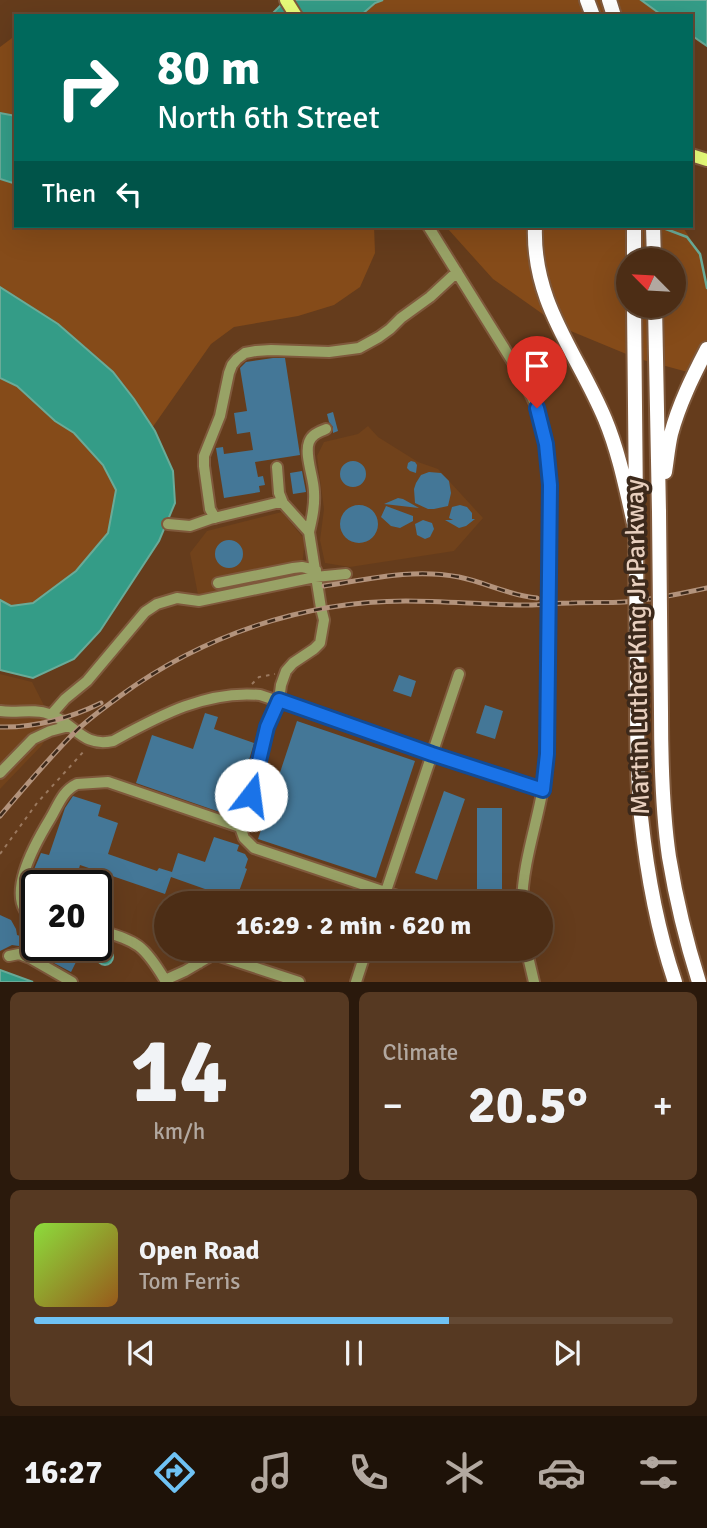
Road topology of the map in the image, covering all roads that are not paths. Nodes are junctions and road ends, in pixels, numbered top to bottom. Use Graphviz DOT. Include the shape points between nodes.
graph roads {
  1 [pos="429,228"];
  2 [pos="534,228"];
  3 [pos="634,228"];
  4 [pos="653,228"];
  5 [pos="634,248"];
  6 [pos="654,248"];
  7 [pos="457,271"];
  8 [pos="634,318"];
  9 [pos="655,318"];
  10 [pos="707,349"];
  11 [pos="326,429"];
  12 [pos="277,467"];
  13 [pos="283,503"];
  14 [pos="659,512"];
  15 [pos="215,518"];
  16 [pos="169,524"];
  17 [pos="309,531"];
  18 [pos="636,532"];
  19 [pos="316,573"];
  20 [pos="346,574"];
  21 [pos="218,583"];
  22 [pos="459,674"];
  23 [pos="279,700"];
  24 [pos="0,711"];
  25 [pos="51,715"];
  26 [pos="72,729"];
  27 [pos="432,754"];
  28 [pos="0,773"];
  29 [pos="543,790"];
  30 [pos="240,827"];
  31 [pos="23,870"];
  32 [pos="21,876"];
  33 [pos="368,891"];
  34 [pos="386,891"];
  35 [pos="523,891"];
  36 [pos="21,906"];
  37 [pos="112,935"];
  38 [pos="9,956"];
  39 [pos="197,961"];
  40 [pos="202,961"];
  41 [pos="241,961"];
  42 [pos="363,961"];
  43 [pos="529,961"];
  44 [pos="199,963"];
  45 [pos="164,981"];
  46 [pos="699,981"];
  47 [pos="72,982"];
  48 [pos="299,982"];
  49 [pos="356,982"];
  50 [pos="534,982"];
  51 [pos="675,982"];
  1 -- 7 [label="street"];
  2 -- 18 [label="highway" via="542,288 607,422"];
  3 -- 5 [label="highway"];
  4 -- 6 [label="highway"];
  7 -- 15 [label="street" via="390,329 359,348 256,351 237,359 204,456"];
  7 -- 29 [label="street, bridge" via="524,380 537,408 547,453 547,754"];
  8 -- 18 [label="highway, Martin Luther King Jr Parkway"];
  9 -- 14 [label="highway, Martin Luther King Jr Parkway"];
  10 -- 14 [label="highway" via="670,437"];
  11 -- 17 [label="street" via="309,440 307,449 315,490"];
  12 -- 13 [label="street"];
  13 -- 15 [label="street"];
  13 -- 17 [label="street"];
  14 -- 46 [label="highway, Martin Luther King Jr Parkway, bridge" via="664,808 684,933"];
  15 -- 16 [label="street" via="190,526"];
  17 -- 19 [label="street"];
  18 -- 51 [label="highway, Martin Luther King Jr Parkway, bridge" via="641,816 659,926"];
  19 -- 20 [label="street"];
  19 -- 21 [label="street" via="302,567"];
  19 -- 23 [label="street" via="324,620 320,643 286,671"];
  19 -- 25 [label="street" via="199,601 177,598 157,604"];
  22 -- 27 [label="street"];
  23 -- 26 [label="street" via="247,694 185,705 100,743"];
  23 -- 27 [label="street"];
  23 -- 30 [label="street" via="267,727"];
  24 -- 25 [label="street"];
  25 -- 26 [label="street"];
  26 -- 28 [label="street" via="50,731 33,739"];
  27 -- 29 [label="street"];
  27 -- 34 [label="street"];
  29 -- 35 [label="street"];
  30 -- 31 [label="street" via="107,782 77,784 62,796"];
  30 -- 33 [label="street" via="254,848"];
  32 -- 36 [label="street" via="17,891"];
  37 -- 45 [label="street" via="138,944"];
  38 -- 47 [label="street" via="30,958"];
  39 -- 44 [label="street"];
  40 -- 44 [label="street"];
  41 -- 48 [label="street"];
  42 -- 49 [label="street"];
  43 -- 50 [label="street"];
  44 -- 45 [label="street"];
}
